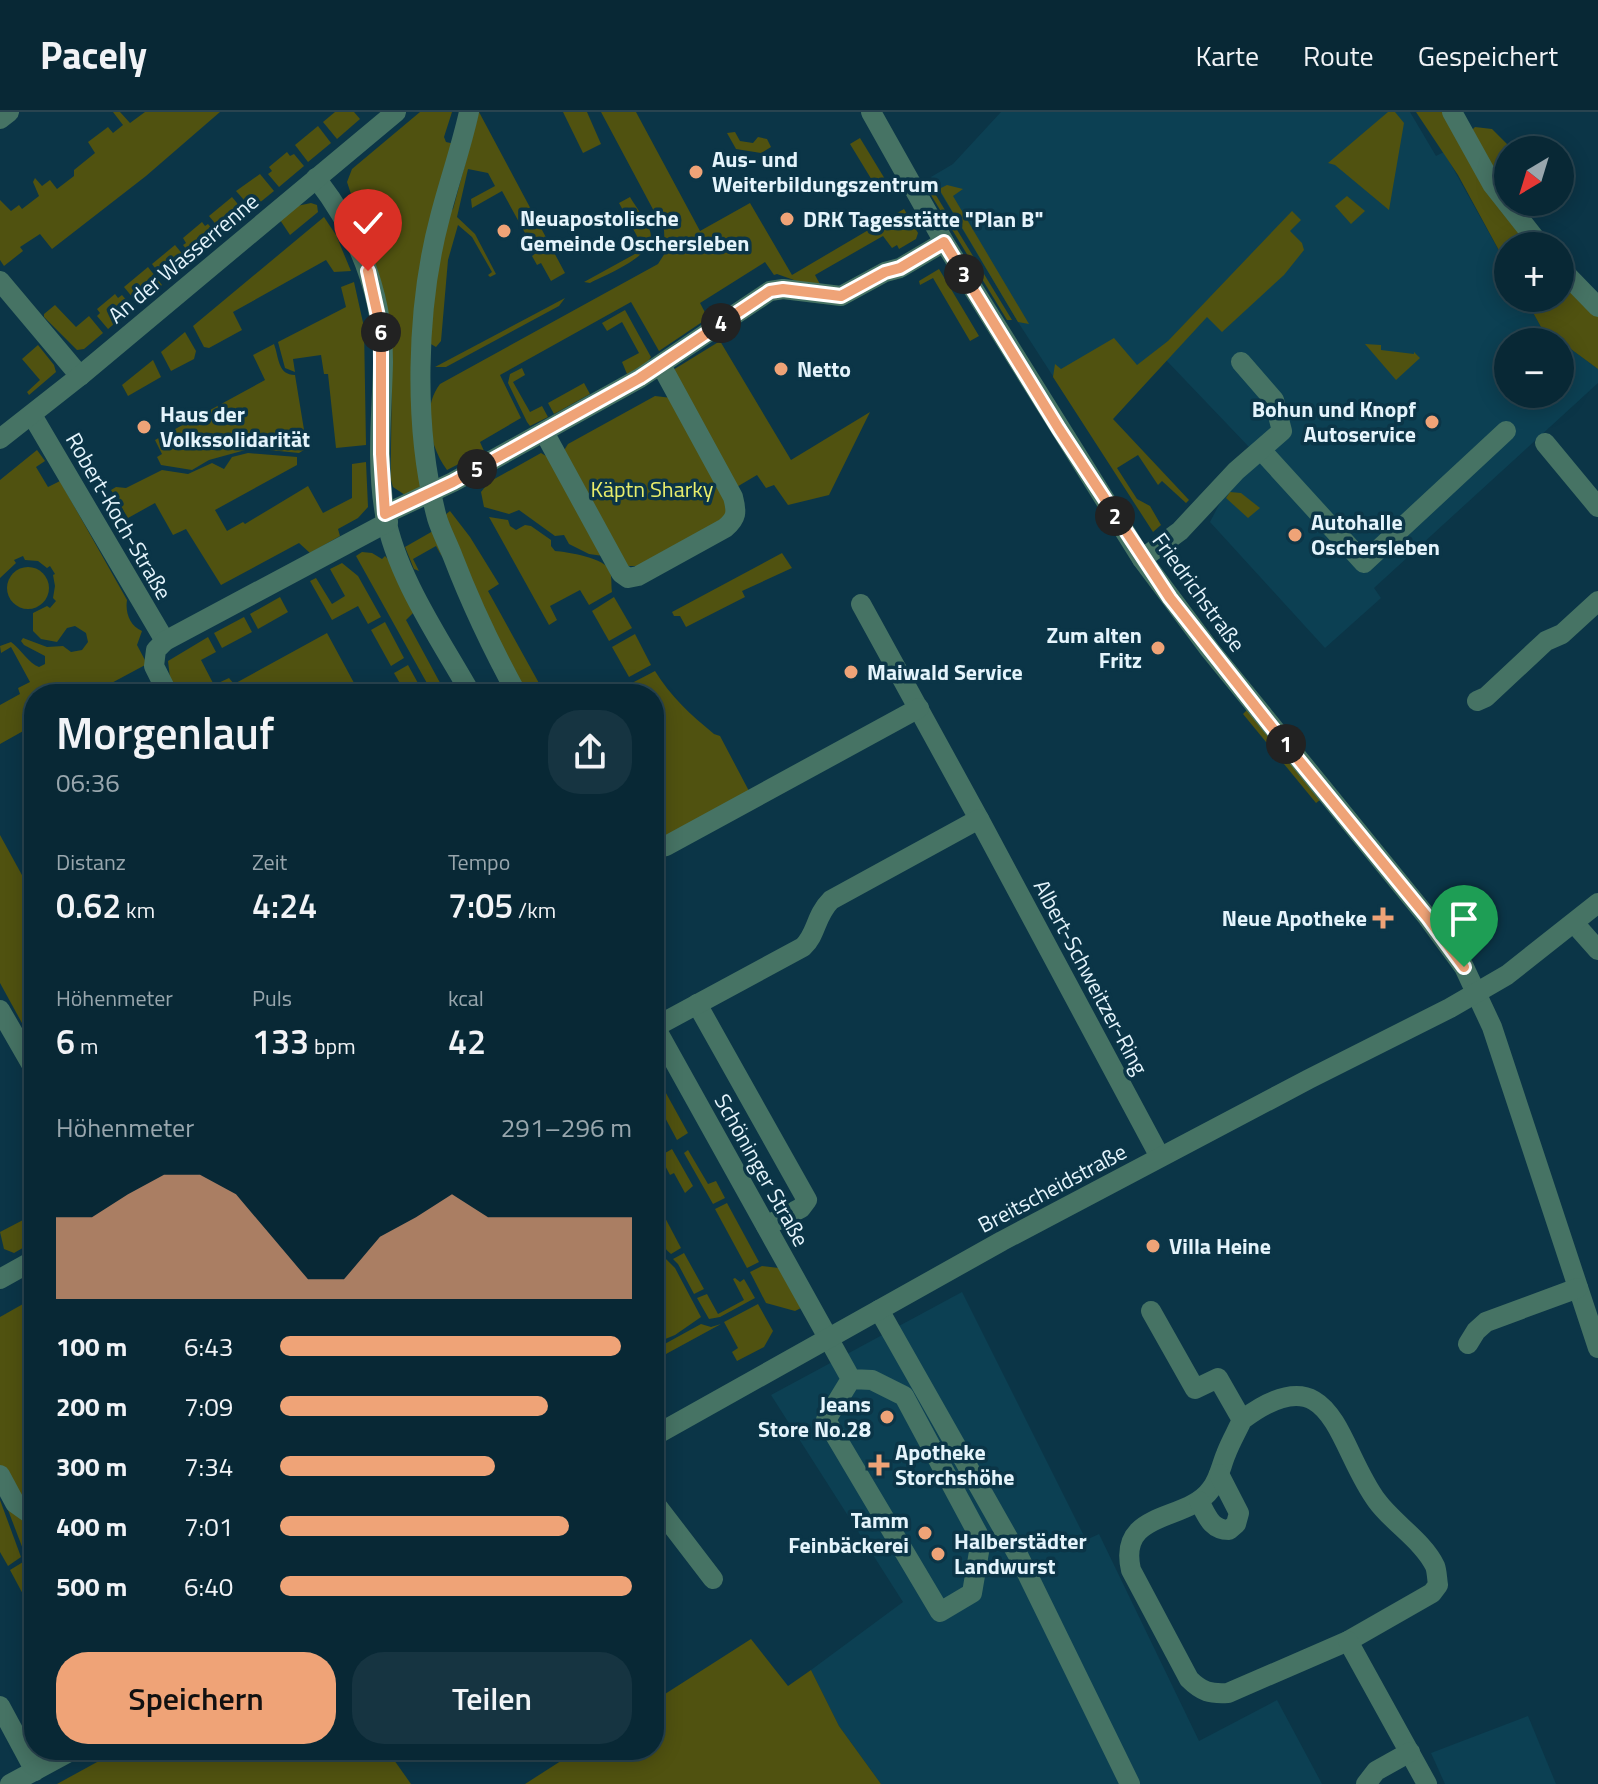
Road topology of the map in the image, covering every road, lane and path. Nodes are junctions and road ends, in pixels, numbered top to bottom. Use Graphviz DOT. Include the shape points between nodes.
graph roads {
  1 [pos="9,112"];
  2 [pos="396,112"];
  3 [pos="469,112"];
  4 [pos="871,112"];
  5 [pos="1452,112"];
  6 [pos="0,119"];
  7 [pos="316,178"];
  8 [pos="1530,232"];
  9 [pos="944,242"];
  10 [pos="0,281"];
  11 [pos="1574,282"];
  12 [pos="1598,307"];
  13 [pos="1241,362"];
  14 [pos="661,365"];
  15 [pos="80,376"];
  16 [pos="32,415"];
  17 [pos="1506,431"];
  18 [pos="544,432"];
  19 [pos="0,439"];
  20 [pos="1545,443"];
  21 [pos="1262,451"];
  22 [pos="432,494"];
  23 [pos="1598,507"];
  24 [pos="386,518"];
  25 [pos="1142,559"];
  26 [pos="1598,601"];
  27 [pos="861,604"];
  28 [pos="165,641"];
  29 [pos="163,684"];
  30 [pos="466,684"];
  31 [pos="512,684"];
  32 [pos="1477,701"];
  33 [pos="919,708"];
  34 [pos="979,819"];
  35 [pos="664,846"];
  36 [pos="1598,903"];
  37 [pos="1574,923"];
  38 [pos="1598,950"];
  39 [pos="1477,992"];
  40 [pos="697,1004"];
  41 [pos="0,1010"];
  42 [pos="664,1021"];
  43 [pos="664,1042"];
  44 [pos="24,1052"];
  45 [pos="1160,1157"];
  46 [pos="766,1226"];
  47 [pos="24,1266"];
  48 [pos="0,1279"];
  49 [pos="1578,1288"];
  50 [pos="879,1310"];
  51 [pos="1151,1311"];
  52 [pos="828,1338"];
  53 [pos="1468,1344"];
  54 [pos="1598,1348"];
  55 [pos="851,1379"];
  56 [pos="1242,1420"];
  57 [pos="664,1430"];
  58 [pos="1219,1474"];
  59 [pos="0,1475"];
  60 [pos="1199,1501"];
  61 [pos="24,1509"];
  62 [pos="664,1515"];
  63 [pos="713,1579"];
  64 [pos="1348,1641"];
  65 [pos="0,1706"];
  66 [pos="24,1751"];
  67 [pos="1410,1752"];
  68 [pos="29,1760"];
  69 [pos="55,1760"];
  70 [pos="35,1771"];
  71 [pos="10,1784"];
  72 [pos="1130,1784"];
  73 [pos="1366,1784"];
  74 [pos="1427,1784"];
  1 -- 6 [label="street"];
  2 -- 7 [label="street, An der Wasserrenne"];
  3 -- 22 [label="street" via="440,217 425,304 421,385"];
  4 -- 9 [label="street, Friedrichstraße"];
  5 -- 8 [label="street" via="1492,184"];
  7 -- 15 [label="street, An der Wasserrenne"];
  7 -- 24 [label="street" via="359,246 374,292 381,330"];
  9 -- 14 [label="street" via="841,296 770,291"];
  9 -- 25 [label="street, Friedrichstraße"];
  10 -- 15 [label="street"];
  11 -- 12 [label="street"];
  13 -- 21 [label="street" via="1274,400 1282,431"];
  14 -- 18 [label="street"];
  14 -- 18 [label="street" via="733,497 735,520 725,528 628,578"];
  15 -- 16 [label="street, An der Wasserrenne"];
  16 -- 19 [label="street, An der Wasserrenne"];
  16 -- 28 [label="street, Robert-Koch-Straße"];
  17 -- 21 [label="street" via="1364,563"];
  18 -- 22 [label="street"];
  20 -- 23 [label="street"];
  21 -- 25 [label="street" via="1180,531"];
  22 -- 24 [label="street"];
  22 -- 31 [label="street" via="462,584"];
  24 -- 28 [label="street"];
  24 -- 30 [label="street" via="410,583"];
  25 -- 39 [label="street, Friedrichstraße" via="1428,918"];
  26 -- 32 [label="street"];
  27 -- 33 [label="street, Albert-Schweitzer-Ring"];
  28 -- 29 [label="street" via="156,650 154,666"];
  33 -- 34 [label="street, Albert-Schweitzer-Ring"];
  33 -- 35 [label="street"];
  34 -- 40 [label="street" via="831,900 803,947"];
  34 -- 45 [label="street, Albert-Schweitzer-Ring"];
  36 -- 37 [label="street, Breitscheidstraße"];
  37 -- 38 [label="street"];
  37 -- 39 [label="street, Breitscheidstraße"];
  39 -- 45 [label="street, Breitscheidstraße"];
  39 -- 49 [label="street, Friedrichstraße"];
  40 -- 42 [label="street"];
  40 -- 46 [label="street" via="807,1200"];
  41 -- 44 [label="street"];
  43 -- 46 [label="street, Schöninger Straße"];
  45 -- 50 [label="street, Breitscheidstraße"];
  46 -- 52 [label="street, Schöninger Straße"];
  47 -- 48 [label="street"];
  49 -- 53 [label="street" via="1486,1322"];
  49 -- 54 [label="street, Friedrichstraße"];
  50 -- 52 [label="street, Breitscheidstraße"];
  50 -- 72 [label="street" via="1019,1557"];
  51 -- 56 [label="street" via="1195,1389 1218,1378"];
  52 -- 55 [label="street, Schöninger Straße"];
  52 -- 57 [label="street, Breitscheidstraße"];
  55 -- 55 [label="street" via="826,1420 940,1612 972,1593 978,1534 904,1396 872,1380"];
  56 -- 58 [label="street"];
  56 -- 64 [label="street" via="1281,1398 1301,1396 1324,1406 1371,1493 1435,1566 1438,1585 1432,1593"];
  58 -- 60 [label="street"];
  58 -- 60 [label="street" via="1239,1513 1236,1524 1220,1530"];
  59 -- 61 [label="street"];
  60 -- 64 [label="street" via="1139,1529 1128,1555 1131,1570 1199,1689 1228,1693"];
  62 -- 63 [label="street"];
  64 -- 67 [label="street"];
  65 -- 66 [label="street"];
  67 -- 73 [label="street" via="1376,1771"];
  67 -- 74 [label="street"];
  68 -- 70 [label="street"];
  69 -- 70 [label="street"];
  70 -- 71 [label="street"];
}
